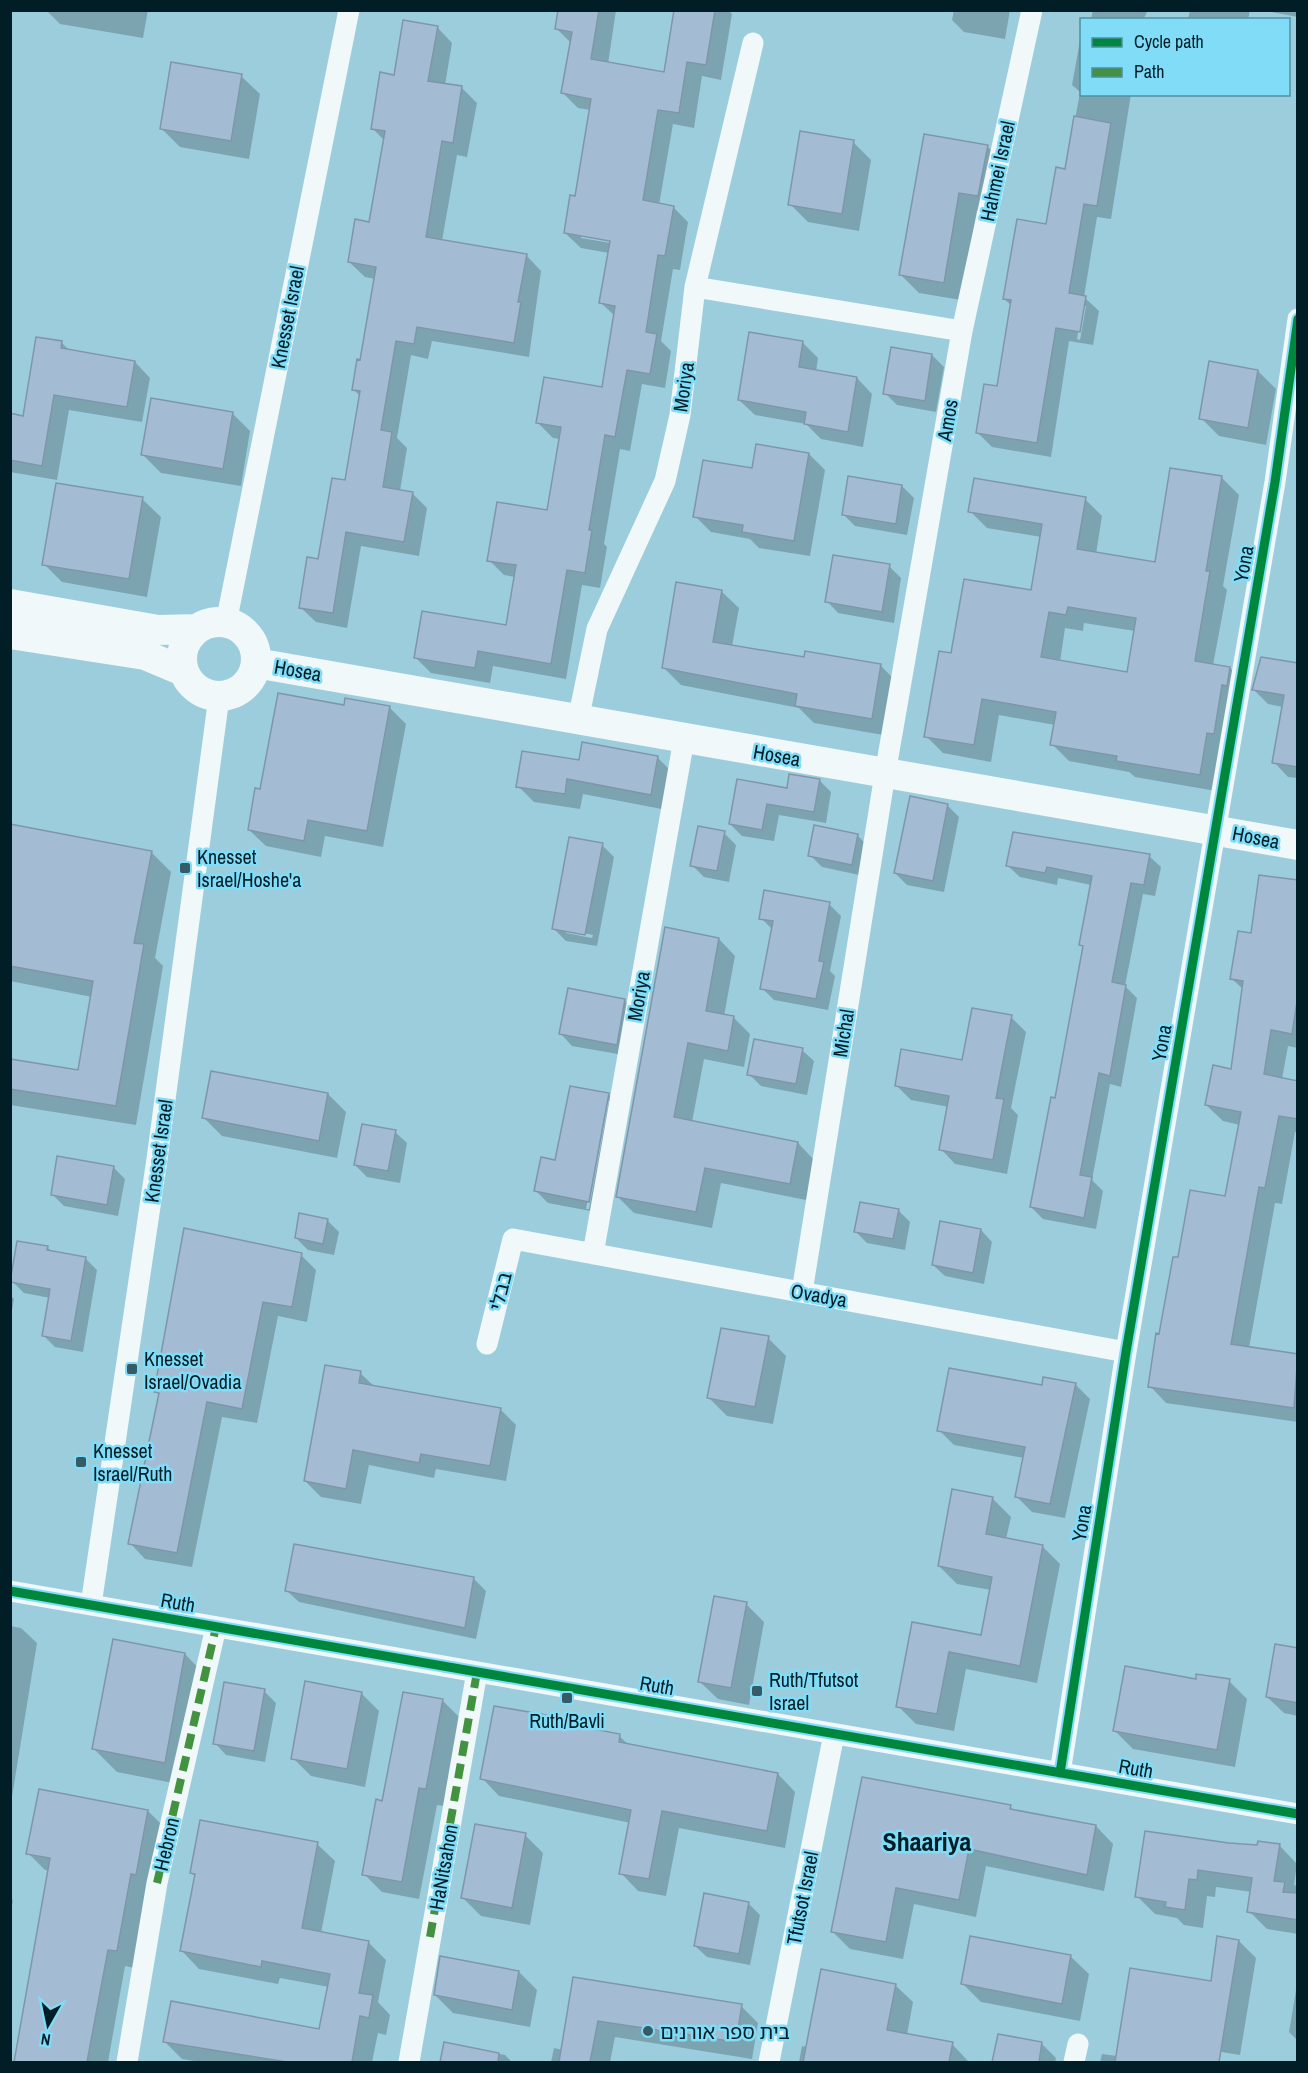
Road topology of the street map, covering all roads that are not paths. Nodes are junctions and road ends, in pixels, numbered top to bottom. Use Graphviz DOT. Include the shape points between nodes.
graph roads {
  1 [pos="349,10"];
  2 [pos="1032,10"];
  3 [pos="753,43"];
  4 [pos="695,287"];
  5 [pos="1298,319"];
  6 [pos="962,331"];
  7 [pos="10,604"];
  8 [pos="226,623"];
  9 [pos="196,629"];
  10 [pos="10,634"];
  11 [pos="256,663"];
  12 [pos="183,671"];
  13 [pos="219,697"];
  14 [pos="578,720"];
  15 [pos="684,739"];
  16 [pos="885,774"];
  17 [pos="1216,830"];
  18 [pos="1298,845"];
  19 [pos="513,1239"];
  20 [pos="593,1254"];
  21 [pos="802,1292"];
  22 [pos="487,1344"];
  23 [pos="1126,1352"];
  24 [pos="10,1591"];
  25 [pos="91,1605"];
  26 [pos="216,1627"];
  27 [pos="477,1672"];
  28 [pos="834,1734"];
  29 [pos="1060,1773"];
  30 [pos="1298,1814"];
  31 [pos="127,2062"];
  32 [pos="409,2062"];
  33 [pos="769,2062"];
  1 -- 8 [label="street, Knesset Israel"];
  2 -- 6 [label="street, Hahmei Israel"];
  3 -- 4 [label="street, Moriya"];
  4 -- 6 [label="street"];
  4 -- 14 [label="street, Moriya" via="680,415 665,481 597,629"];
  5 -- 17 [label="street, Yona" via="1275,482"];
  6 -- 16 [label="street, Amos"];
  7 -- 9 [label="street" via="158,630"];
  8 -- 9 [label="street" via="215,622"];
  8 -- 11 [label="street" via="245,632 252,641"];
  9 -- 12 [label="street" via="183,648"];
  10 -- 12 [label="street" via="145,655"];
  11 -- 13 [label="street" via="248,683"];
  11 -- 14 [label="street, Hosea"];
  12 -- 13 [label="street" via="197,689"];
  13 -- 25 [label="street, Knesset Israel"];
  14 -- 15 [label="street, Hosea"];
  15 -- 16 [label="street, Hosea"];
  15 -- 20 [label="street, Moriya"];
  16 -- 17 [label="street, Hosea"];
  16 -- 21 [label="street, Michal"];
  17 -- 18 [label="street, Hosea"];
  17 -- 23 [label="street, Yona"];
  19 -- 20 [label="street, Ovadya"];
  19 -- 22 [label="street, בבלי"];
  20 -- 21 [label="street, Ovadya"];
  21 -- 23 [label="street, Ovadya"];
  23 -- 29 [label="street, Yona"];
  24 -- 25 [label="street, Ruth"];
  25 -- 26 [label="street, Ruth"];
  26 -- 27 [label="street, Ruth"];
  26 -- 31 [label="street, Hebron" via="157,1883"];
  27 -- 28 [label="street, Ruth"];
  27 -- 32 [label="street, HaNitsahon"];
  28 -- 29 [label="street, Ruth"];
  28 -- 33 [label="street, Tfutsot Israel"];
  29 -- 30 [label="street, Ruth"];
}
